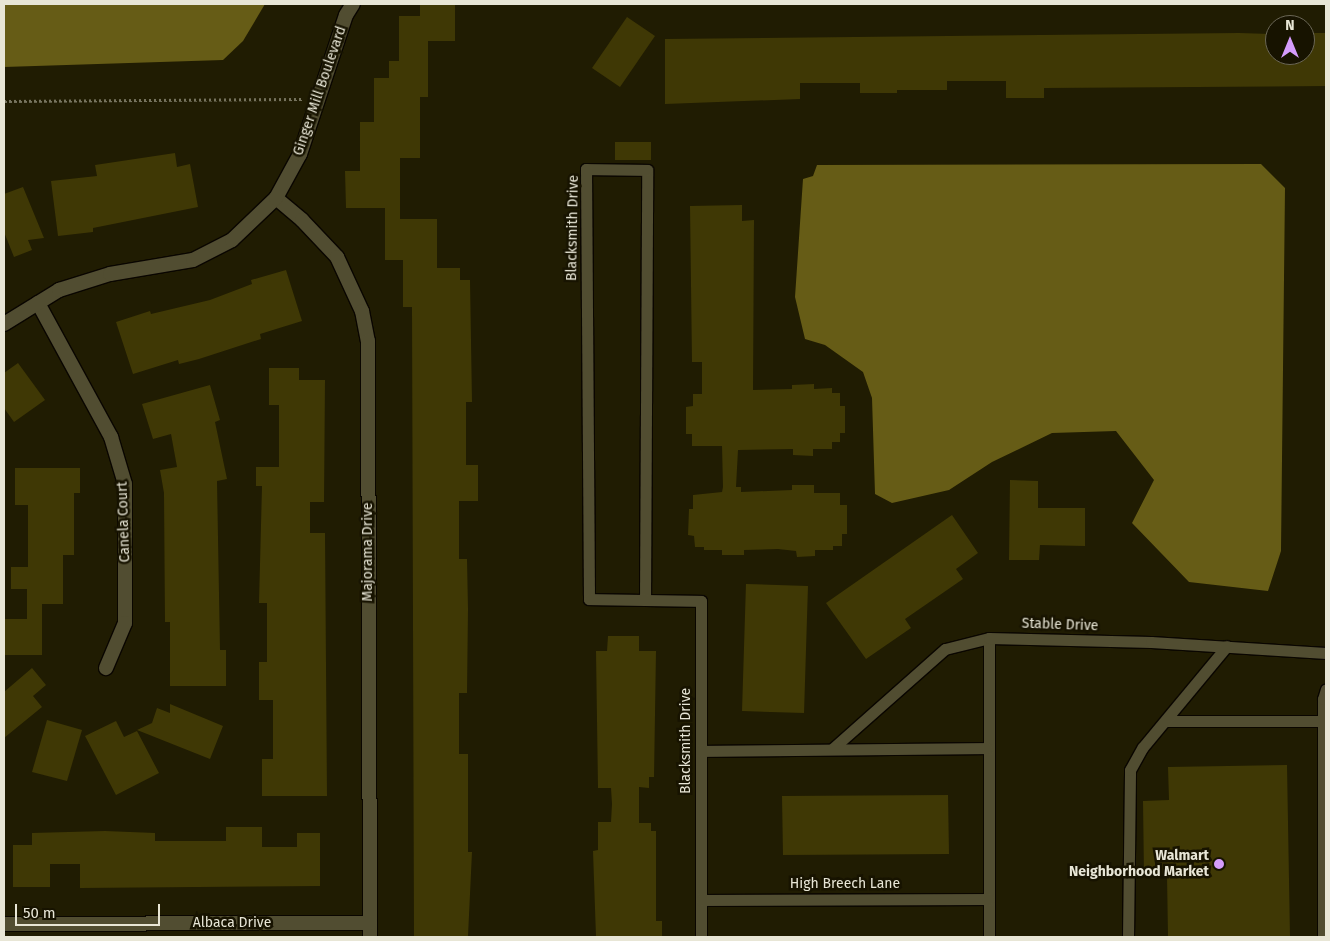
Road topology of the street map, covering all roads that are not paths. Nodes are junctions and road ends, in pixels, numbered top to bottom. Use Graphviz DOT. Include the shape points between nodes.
graph roads {
  1 [pos="353,4"];
  2 [pos="276,198"];
  3 [pos="38,303"];
  4 [pos="4,324"];
  5 [pos="645,600"];
  6 [pos="989,638"];
  7 [pos="1226,646"];
  8 [pos="1326,653"];
  9 [pos="106,668"];
  10 [pos="1326,689"];
  11 [pos="1166,721"];
  12 [pos="1324,721"];
  13 [pos="986,748"];
  14 [pos="832,749"];
  15 [pos="701,751"];
  16 [pos="989,899"];
  17 [pos="701,900"];
  18 [pos="370,923"];
  19 [pos="4,924"];
  20 [pos="370,937"];
  21 [pos="701,937"];
  22 [pos="989,937"];
  23 [pos="1128,937"];
  24 [pos="1324,937"];
  1 -- 2 [label="street, Ginger Mill Boulevard" via="300,154"];
  2 -- 3 [label="street, Ginger Mill Boulevard" via="232,240 193,260 110,274 59,290"];
  2 -- 18 [label="street, Majorama Drive" via="337,257 362,311 368,342"];
  3 -- 4 [label="street, Ginger Mill Boulevard"];
  3 -- 9 [label="street, Canela Court" via="111,437 125,484 125,623"];
  5 -- 5 [label="lane, Blacksmith Drive" via="589,599 586,170 647,170"];
  5 -- 15 [label="lane, Blacksmith Drive" via="701,601"];
  6 -- 7 [label="lane, Stable Drive"];
  6 -- 13 [label="lane"];
  6 -- 14 [label="lane, Stable Drive" via="945,649"];
  7 -- 8 [label="lane, Stable Drive"];
  7 -- 11 [label="lane"];
  10 -- 12 [label="lane"];
  11 -- 12 [label="lane"];
  11 -- 23 [label="lane" via="1143,747 1130,770"];
  12 -- 24 [label="lane"];
  13 -- 14 [label="lane"];
  13 -- 16 [label="lane"];
  14 -- 15 [label="lane"];
  15 -- 17 [label="lane, Blacksmith Drive"];
  16 -- 17 [label="lane, High Breech Lane"];
  16 -- 22 [label="lane"];
  17 -- 21 [label="lane, Blacksmith Drive"];
  18 -- 19 [label="street, Albaca Drive"];
  18 -- 20 [label="street, Majorama Drive"];
}
